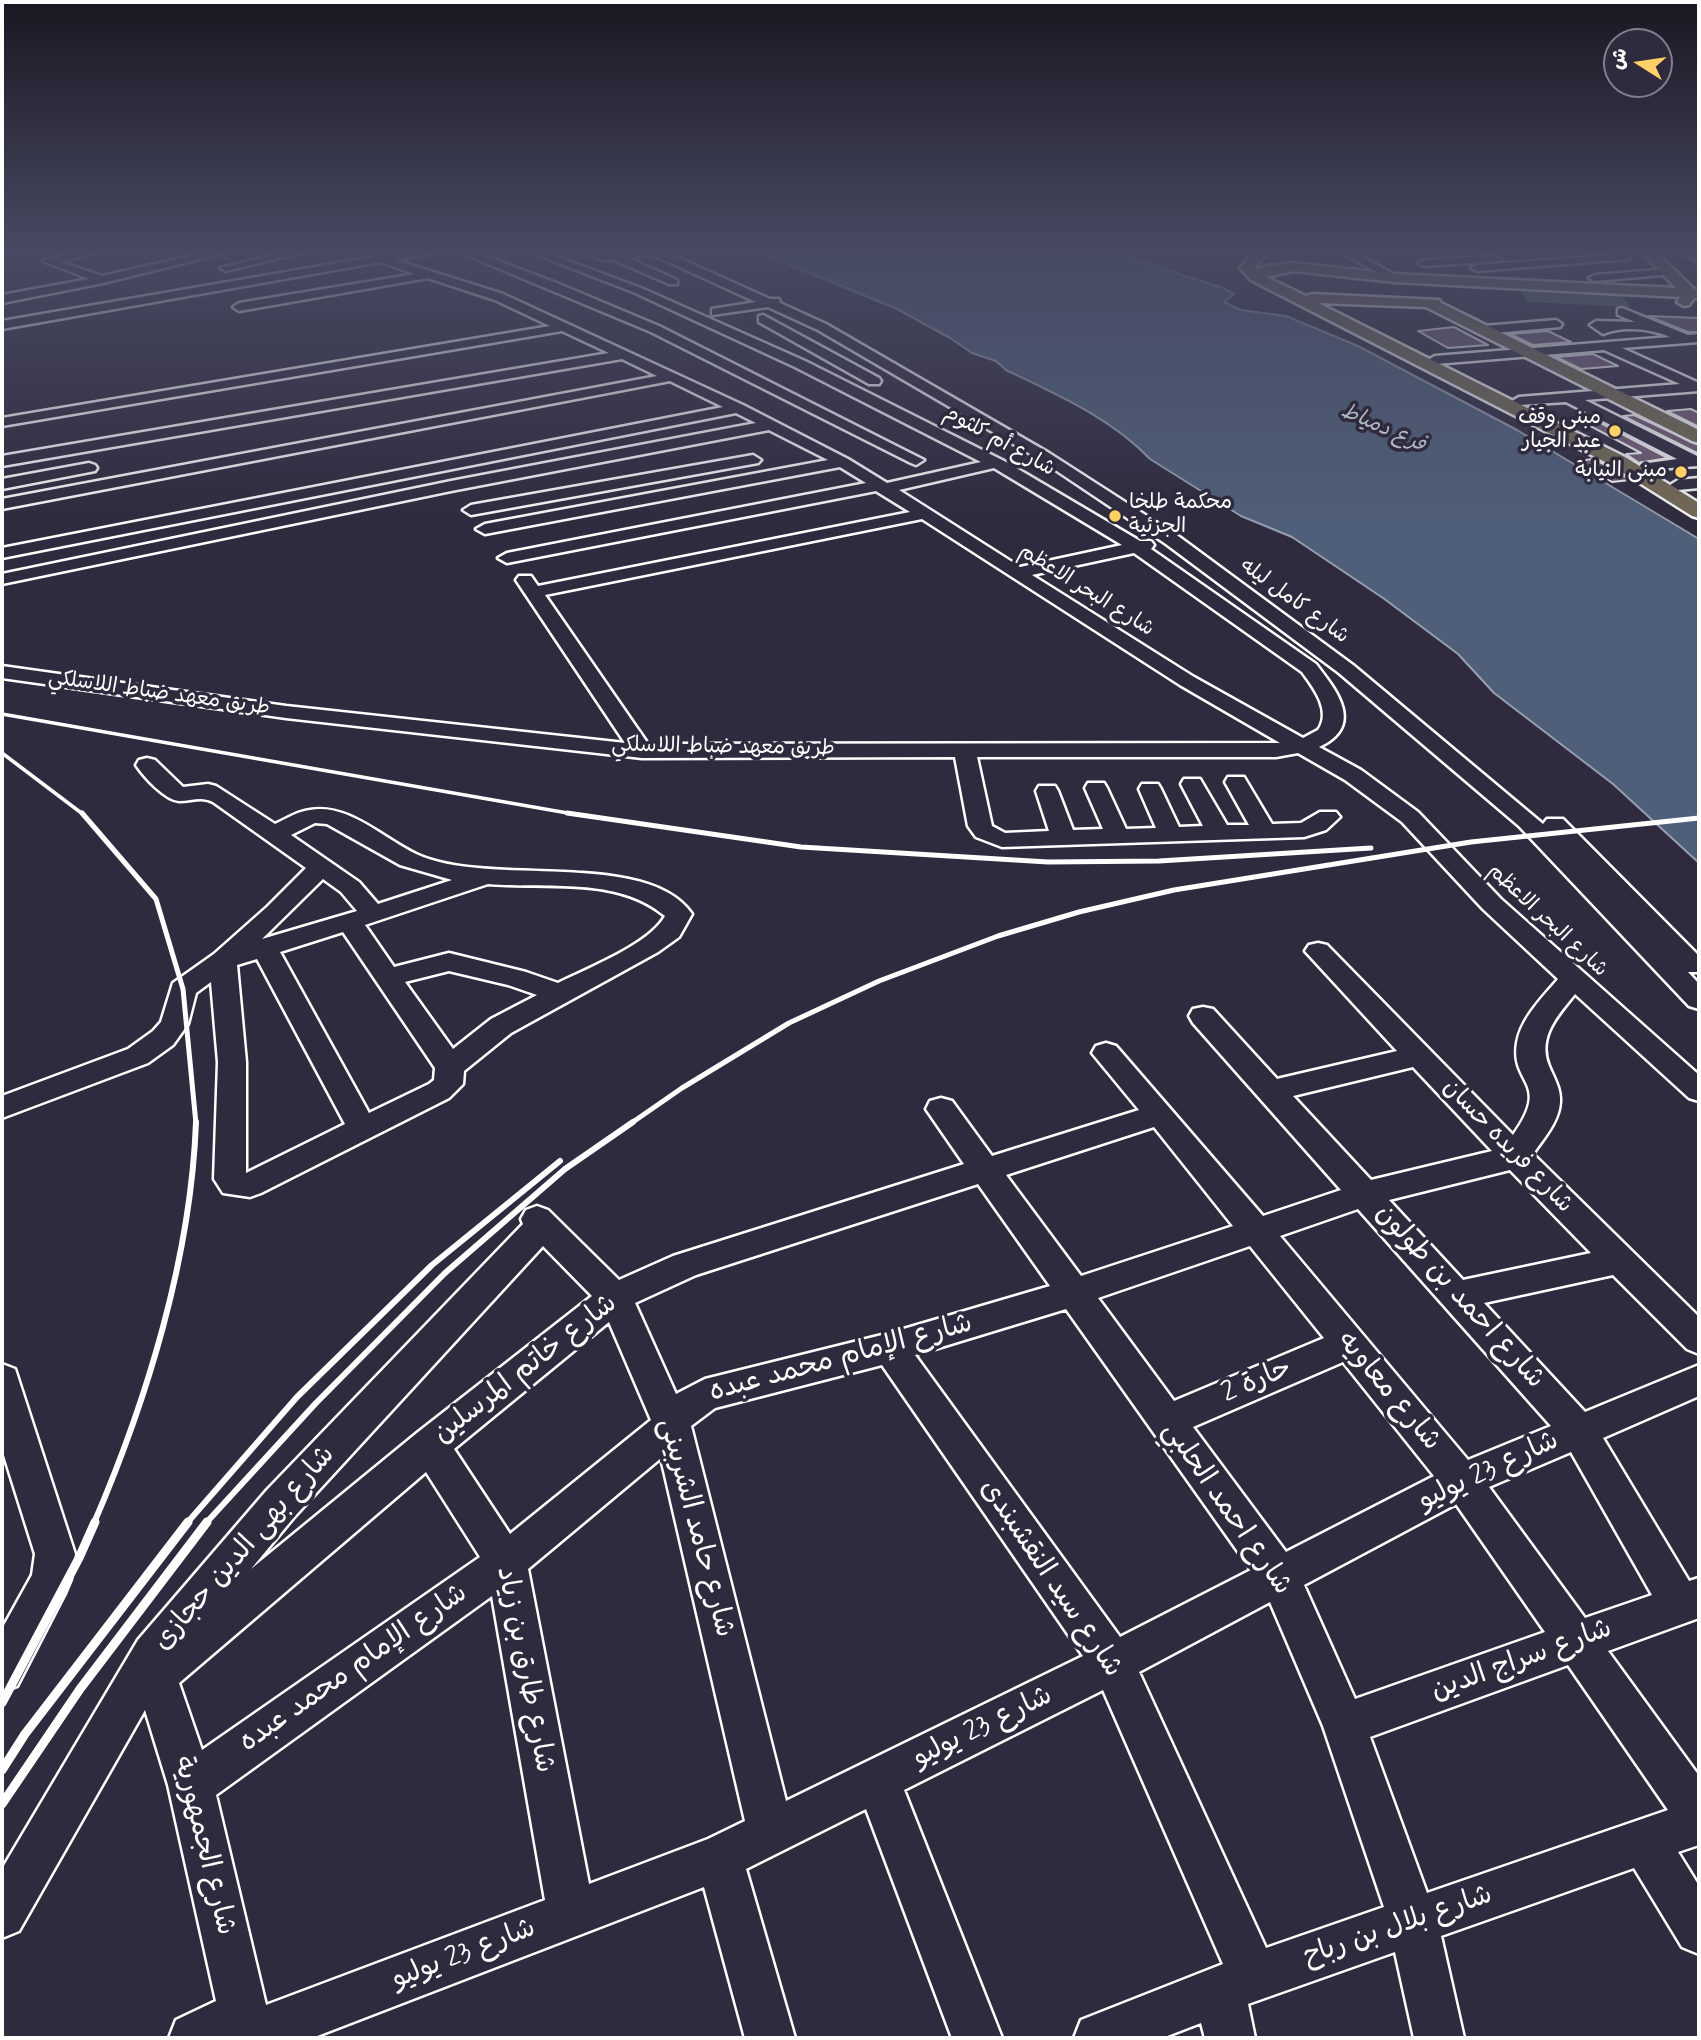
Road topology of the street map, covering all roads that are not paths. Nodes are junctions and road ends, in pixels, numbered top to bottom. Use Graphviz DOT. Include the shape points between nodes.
graph roads {
  1 [pos="396,344"];
  2 [pos="510,344"];
  3 [pos="613,344"];
  4 [pos="626,344"];
  5 [pos="685,344"];
  6 [pos="755,344"];
  7 [pos="810,344"];
  8 [pos="856,344"];
  9 [pos="857,344"];
  10 [pos="1391,344"];
  11 [pos="1405,344"];
  12 [pos="1511,344"];
  13 [pos="1633,344"];
  14 [pos="1606,346"];
  15 [pos="872,352"];
  16 [pos="1528,353"];
  17 [pos="835,359"];
  18 [pos="1435,360"];
  19 [pos="800,364"];
  20 [pos="273,366"];
  21 [pos="652,368"];
  22 [pos="818,373"];
  23 [pos="671,377"];
  24 [pos="764,384"];
  25 [pos="1698,387"];
  26 [pos="926,388"];
  27 [pos="894,390"];
  28 [pos="1660,391"];
  29 [pos="1612,393"];
  30 [pos="737,396"];
  31 [pos="868,397"];
  32 [pos="1568,397"];
  33 [pos="1518,401"];
  34 [pos="1689,404"];
  35 [pos="986,418"];
  36 [pos="354,421"];
  37 [pos="2,422"];
  38 [pos="769,425"];
  39 [pos="931,428"];
  40 [pos="1699,437"];
  41 [pos="968,448"];
  42 [pos="814,449"];
  43 [pos="1044,456"];
  44 [pos="929,457"];
  45 [pos="2,461"];
  46 [pos="1697,461"];
  47 [pos="843,462"];
  48 [pos="998,464"];
  49 [pos="110,465"];
  50 [pos="1647,467"];
  51 [pos="884,477"];
  52 [pos="1699,483"];
  53 [pos="2,484"];
  54 [pos="1678,485"];
  55 [pos="451,486"];
  56 [pos="1699,501"];
  57 [pos="2,504"];
  58 [pos="471,510"];
  59 [pos="1699,512"];
  60 [pos="924,514"];
  61 [pos="485,529"];
  62 [pos="1179,538"];
  63 [pos="1136,546"];
  64 [pos="2,553"];
  65 [pos="507,558"];
  66 [pos="1015,573"];
  67 [pos="2,579"];
  68 [pos="534,592"];
  69 [pos="1309,668"];
  70 [pos="2,671"];
  71 [pos="1301,747"];
  72 [pos="965,750"];
  73 [pos="642,751"];
  74 [pos="147,765"];
  75 [pos="1236,782"];
  76 [pos="1192,785"];
  77 [pos="1096,788"];
  78 [pos="1150,789"];
  79 [pos="1047,792"];
  80 [pos="1328,817"];
  81 [pos="1264,831"];
  82 [pos="1219,833"];
  83 [pos="273,834"];
  84 [pos="1171,835"];
  85 [pos="1118,837"];
  86 [pos="1064,839"];
  87 [pos="322,866"];
  88 [pos="484,878"];
  89 [pos="361,919"];
  90 [pos="264,947"];
  91 [pos="1318,951"];
  92 [pos="223,960"];
  93 [pos="1699,972"];
  94 [pos="387,977"];
  95 [pos="1574,978"];
  96 [pos="558,993"];
  97 [pos="1699,1000"];
  98 [pos="1203,1016"];
  99 [pos="1106,1054"];
  100 [pos="1419,1056"];
  101 [pos="450,1067"];
  102 [pos="1271,1091"];
  103 [pos="1699,1091"];
  104 [pos="2,1107"];
  105 [pos="941,1109"];
  106 [pos="1160,1114"];
  107 [pos="363,1129"];
  108 [pos="1516,1157"];
  109 [pos="987,1171"];
  110 [pos="1365,1194"];
  111 [pos="540,1222"];
  112 [pos="1254,1230"];
  113 [pos="1619,1260"];
  114 [pos="1073,1293"];
  115 [pos="1456,1295"];
  116 [pos="615,1297"];
  117 [pos="1699,1339"];
  118 [pos="1348,1344"];
  119 [pos="890,1348"];
  120 [pos="1699,1380"];
  121 [pos="4,1402"];
  122 [pos="1166,1421"];
  123 [pos="672,1425"];
  124 [pos="1578,1430"];
  125 [pos="430,1446"];
  126 [pos="1462,1481"];
  127 [pos="506,1562"];
  128 [pos="1280,1577"];
  129 [pos="1690,1601"];
  130 [pos="1576,1642"];
  131 [pos="1113,1663"];
  132 [pos="154,1665"];
  133 [pos="2,1669"];
  134 [pos="1344,1725"];
  135 [pos="877,1779"];
  136 [pos="191,1785"];
  137 [pos="1699,1814"];
  138 [pos="1699,1822"];
  139 [pos="771,1832"];
  140 [pos="1645,1843"];
  141 [pos="719,1858"];
  142 [pos="2,1914"];
  143 [pos="571,1914"];
  144 [pos="1413,1921"];
  145 [pos="1699,1930"];
  146 [pos="1235,2003"];
  147 [pos="247,2030"];
  148 [pos="194,2038"];
  149 [pos="770,2038"];
  150 [pos="977,2038"];
  151 [pos="1099,2038"];
  152 [pos="1439,2038"];
  1 -- 20 [label="street"];
  2 -- 37 [label="street"];
  3 -- 45 [label="street"];
  4 -- 21 [label="street, شارع البحر الاعظم"];
  5 -- 24 [label="street"];
  6 -- 19 [label="street, شارع أم كلثوم"];
  7 -- 17 [label="street"];
  8 -- 15 [label="street, شارع كامل ليله"];
  9 -- 15 [label="street, شارع كامل ليله"];
  10 -- 59 [label="main road" via="1618,461"];
  11 -- 18 [label="main road"];
  12 -- 16 [label="main road"];
  13 -- 14 [label="street"];
  14 -- 16 [label="street"];
  14 -- 25 [label="street"];
  15 -- 17 [label="street"];
  15 -- 26 [label="street, شارع كامل ليله"];
  15 -- 35 [label="street, شارع كامل ليله"];
  16 -- 18 [label="street"];
  16 -- 29 [label="main road"];
  17 -- 19 [label="street"];
  17 -- 27 [label="street"];
  18 -- 33 [label="main road"];
  19 -- 22 [label="street, شارع أم كلثوم"];
  21 -- 23 [label="street, شارع البحر الاعظم"];
  21 -- 36 [label="street"];
  22 -- 24 [label="street"];
  22 -- 31 [label="street, شارع أم كلثوم"];
  23 -- 30 [label="street, شارع البحر الاعظم" via="709,395"];
  23 -- 57 [label="street"];
  24 -- 30 [label="street"];
  24 -- 44 [label="street"];
  25 -- 28 [label="street"];
  26 -- 27 [label="street"];
  26 -- 35 [label="street, شارع كامل ليله"];
  27 -- 31 [label="street"];
  28 -- 29 [label="street"];
  28 -- 34 [label="street"];
  29 -- 32 [label="street"];
  29 -- 40 [label="main road"];
  30 -- 38 [label="street, شارع البحر الاعظم"];
  30 -- 64 [label="street"];
  31 -- 39 [label="street, شارع أم كلثوم"];
  32 -- 33 [label="street"];
  32 -- 46 [label="street"];
  33 -- 50 [label="main road"];
  35 -- 39 [label="street"];
  35 -- 43 [label="street, شارع كامل ليله"];
  35 -- 62 [label="street, شارع كامل ليله" via="1070,461"];
  38 -- 42 [label="street, شارع البحر الاعظم"];
  38 -- 55 [label="street"];
  39 -- 41 [label="street, شارع أم كلثوم"];
  41 -- 44 [label="street"];
  41 -- 48 [label="street, شارع أم كلثوم"];
  42 -- 47 [label="street, شارع البحر الاعظم"];
  42 -- 58 [label="street"];
  43 -- 48 [label="street"];
  43 -- 62 [label="street, شارع كامل ليله"];
  44 -- 51 [label="street"];
  46 -- 50 [label="street"];
  47 -- 51 [label="street, شارع البحر الاعظم" via="861,474"];
  47 -- 61 [label="street"];
  48 -- 51 [label="street"];
  48 -- 63 [label="street, شارع أم كلثوم"];
  49 -- 53 [label="street"];
  50 -- 54 [label="main road"];
  51 -- 60 [label="street, شارع البحر الاعظم"];
  51 -- 65 [label="street"];
  52 -- 54 [label="street"];
  54 -- 56 [label="main road"];
  55 -- 58 [label="street"];
  55 -- 67 [label="street"];
  58 -- 61 [label="street"];
  60 -- 66 [label="street, شارع البحر الاعظم"];
  60 -- 68 [label="street"];
  61 -- 65 [label="street"];
  62 -- 63 [label="street"];
  62 -- 93 [label="street, شارع كامل ليله" via="1362,666 1550,819"];
  62 -- 97 [label="street, شارع كامل ليله" via="1346,668 1527,821"];
  63 -- 66 [label="street"];
  63 -- 69 [label="street, شارع أم كلثوم"];
  65 -- 68 [label="street"];
  66 -- 71 [label="street, شارع البحر الاعظم"];
  68 -- 73 [label="street"];
  69 -- 71 [label="street, طريق معهد ضباط اللاسلكي" via="1329,691 1333,726 1323,738"];
  70 -- 73 [label="street, طريق معهد ضباط اللاسلكي" via="286,712"];
  71 -- 72 [label="street, طريق معهد ضباط اللاسلكي"];
  71 -- 95 [label="street, شارع البحر الاعظم" via="1400,808 1492,904"];
  72 -- 73 [label="street, طريق معهد ضباط اللاسلكي"];
  72 -- 86 [label="street" via="984,832 1012,842"];
  74 -- 83 [label="street" via="178,794 214,793"];
  75 -- 81 [label="street"];
  76 -- 82 [label="street"];
  77 -- 85 [label="street"];
  78 -- 84 [label="street"];
  79 -- 86 [label="street"];
  80 -- 81 [label="street" via="1304,830"];
  81 -- 82 [label="street"];
  82 -- 84 [label="street"];
  83 -- 87 [label="street"];
  83 -- 88 [label="street" via="312,816 332,817 409,860 444,872"];
  84 -- 85 [label="street"];
  85 -- 86 [label="street"];
  87 -- 89 [label="street" via="349,887"];
  87 -- 92 [label="street"];
  88 -- 89 [label="street"];
  88 -- 96 [label="street" via="600,881 659,898 679,914 670,931 649,946"];
  89 -- 90 [label="street"];
  89 -- 94 [label="street"];
  90 -- 92 [label="street"];
  90 -- 107 [label="street"];
  91 -- 100 [label="street, شارع فريده حسان"];
  92 -- 104 [label="street" via="183,989 174,1024 138,1056"];
  92 -- 107 [label="street" via="232,1062 233,1185 250,1185"];
  94 -- 96 [label="street" via="450,962 491,970"];
  94 -- 101 [label="street"];
  95 -- 103 [label="street, شارع البحر الاعظم"];
  95 -- 108 [label="street" via="1537,1026 1529,1044 1546,1104"];
  96 -- 101 [label="street" via="501,1026"];
  98 -- 102 [label="street, شارع احمد بن طولون"];
  99 -- 106 [label="street, شارع معاويه"];
  100 -- 102 [label="street"];
  100 -- 108 [label="street, شارع فريده حسان"];
  101 -- 107 [label="street" via="448,1084 439,1091"];
  102 -- 110 [label="street, شارع احمد بن طولون"];
  105 -- 109 [label="street, شارع احمد الحلبي"];
  106 -- 109 [label="street, شارع خاتم المرسلين"];
  106 -- 112 [label="street, شارع معاويه"];
  108 -- 110 [label="street, شارع الإمام محمد عبده"];
  108 -- 113 [label="street, شارع فريده حسان"];
  109 -- 114 [label="street, شارع احمد الحلبي"];
  109 -- 116 [label="street, شارع خاتم المرسلين" via="685,1265"];
  110 -- 112 [label="street, شارع الإمام محمد عبده"];
  110 -- 115 [label="street, شارع احمد بن طولون"];
  111 -- 116 [label="street, شارع حامد الشربينى"];
  111 -- 132 [label="street, شارع بهى الدين حجازى" via="281,1503"];
  112 -- 114 [label="street, شارع الإمام محمد عبده"];
  112 -- 118 [label="street, شارع معاويه"];
  113 -- 115 [label="street"];
  113 -- 117 [label="street, شارع فريده حسان"];
  114 -- 119 [label="street, شارع الإمام محمد عبده"];
  114 -- 122 [label="street, شارع احمد الحلبي"];
  115 -- 124 [label="street, شارع احمد بن طولون"];
  116 -- 123 [label="street, شارع حامد الشربينى"];
  116 -- 125 [label="street, شارع خاتم المرسلين"];
  118 -- 122 [label="street, حارة 2"];
  118 -- 126 [label="street, شارع معاويه"];
  119 -- 123 [label="street, شارع الإمام محمد عبده" via="705,1395 680,1412"];
  119 -- 131 [label="street, شارع سيد النقشبندى"];
  120 -- 124 [label="street, شارع 23 يوليو"];
  121 -- 133 [label="street" via="55,1554 51,1579"];
  122 -- 128 [label="street, شارع احمد الحلبي"];
  123 -- 127 [label="street, شارع الإمام محمد عبده"];
  123 -- 139 [label="street, شارع حامد الشربينى"];
  124 -- 126 [label="street, شارع 23 يوليو"];
  124 -- 129 [label="street, شارع احمد بن طولون"];
  125 -- 127 [label="street, شارع طارق بن زياد"];
  125 -- 132 [label="street, شارع خاتم المرسلين"];
  126 -- 128 [label="street, شارع 23 يوليو"];
  126 -- 130 [label="street, شارع معاويه"];
  127 -- 136 [label="street, شارع الإمام محمد عبده"];
  127 -- 143 [label="street, شارع طارق بن زياد"];
  128 -- 131 [label="street, شارع 23 يوليو"];
  128 -- 134 [label="street, شارع احمد الحلبي"];
  129 -- 130 [label="street, شارع سراج الدين"];
  130 -- 134 [label="street, شارع سراج الدين"];
  130 -- 137 [label="street, شارع معاويه"];
  131 -- 135 [label="street, شارع 23 يوليو"];
  131 -- 146 [label="street, شارع سيد النقشبندى"];
  132 -- 136 [label="street, شارع الجمهورية"];
  132 -- 142 [label="street, شارع بهى الدين حجازى"];
  134 -- 144 [label="street, شارع احمد الحلبي"];
  135 -- 139 [label="street, شارع 23 يوليو"];
  135 -- 150 [label="street"];
  136 -- 147 [label="street, شارع الجمهورية"];
  138 -- 140 [label="street, شارع بلال بن رباح"];
  139 -- 141 [label="street, شارع 23 يوليو"];
  140 -- 144 [label="street, شارع بلال بن رباح"];
  140 -- 145 [label="street"];
  141 -- 143 [label="street, شارع 23 يوليو"];
  141 -- 149 [label="street"];
  143 -- 147 [label="street, شارع 23 يوليو"];
  144 -- 146 [label="street, شارع بلال بن رباح"];
  144 -- 152 [label="street, شارع احمد الحلبي"];
  146 -- 151 [label="street, شارع بلال بن رباح"];
  147 -- 148 [label="street, شارع 23 يوليو"];
}
